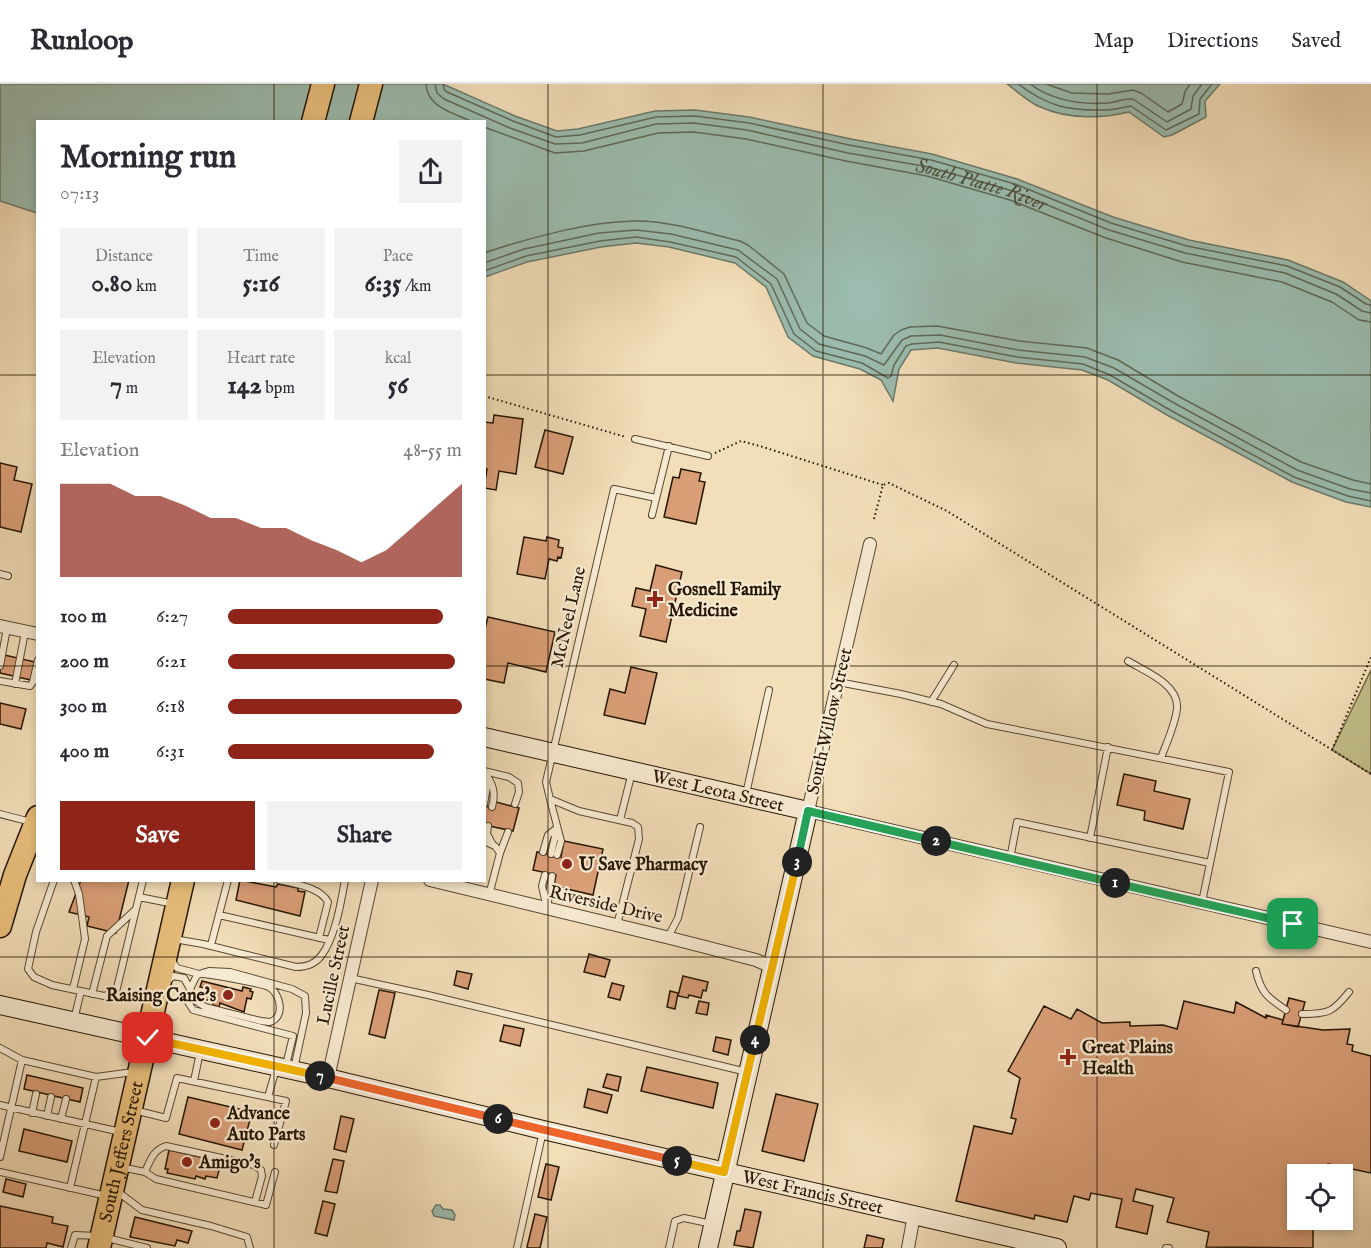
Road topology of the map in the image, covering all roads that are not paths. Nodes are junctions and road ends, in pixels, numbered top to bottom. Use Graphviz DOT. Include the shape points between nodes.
graph roads {
  1 [pos="323,84"];
  2 [pos="371,84"];
  3 [pos="314,120"];
  4 [pos="362,120"];
  5 [pos="634,439"];
  6 [pos="669,446"];
  7 [pos="708,456"];
  8 [pos="656,498"];
  9 [pos="652,515"];
  10 [pos="870,544"];
  11 [pos="0,574"];
  12 [pos="8,576"];
  13 [pos="4,627"];
  14 [pos="31,633"];
  15 [pos="1128,661"];
  16 [pos="954,665"];
  17 [pos="0,666"];
  18 [pos="36,669"];
  19 [pos="0,681"];
  20 [pos="838,682"];
  21 [pos="15,684"];
  22 [pos="769,690"];
  23 [pos="931,702"];
  24 [pos="486,737"];
  25 [pos="1108,747"];
  26 [pos="552,753"];
  27 [pos="1161,758"];
  28 [pos="632,771"];
  29 [pos="486,772"];
  30 [pos="486,774"];
  31 [pos="486,776"];
  32 [pos="486,792"];
  33 [pos="746,798"];
  34 [pos="550,799"];
  35 [pos="515,804"];
  36 [pos="492,807"];
  37 [pos="808,811"];
  38 [pos="0,814"];
  39 [pos="620,820"];
  40 [pos="488,826"];
  41 [pos="700,827"];
  42 [pos="557,828"];
  43 [pos="34,831"];
  44 [pos="508,832"];
  45 [pos="1090,838"];
  46 [pos="486,842"];
  47 [pos="493,844"];
  48 [pos="500,853"];
  49 [pos="1011,859"];
  50 [pos="1210,863"];
  51 [pos="53,882"];
  52 [pos="75,882"];
  53 [pos="143,882"];
  54 [pos="183,882"];
  55 [pos="227,882"];
  56 [pos="287,882"];
  57 [pos="345,882"];
  58 [pos="372,882"];
  59 [pos="438,882"];
  60 [pos="489,895"];
  61 [pos="139,897"];
  62 [pos="1202,902"];
  63 [pos="177,905"];
  64 [pos="136,909"];
  65 [pos="547,909"];
  66 [pos="1,914"];
  67 [pos="219,915"];
  68 [pos="617,925"];
  69 [pos="319,938"];
  70 [pos="668,938"];
  71 [pos="329,940"];
  72 [pos="1371,942"];
  73 [pos="169,944"];
  74 [pos="211,945"];
  75 [pos="772,967"];
  76 [pos="1256,972"];
  77 [pos="199,974"];
  78 [pos="350,978"];
  79 [pos="73,989"];
  80 [pos="190,989"];
  81 [pos="159,990"];
  82 [pos="81,991"];
  83 [pos="1349,992"];
  84 [pos="92,994"];
  85 [pos="0,1005"];
  86 [pos="1286,1010"];
  87 [pos="1302,1014"];
  88 [pos="74,1021"];
  89 [pos="302,1032"];
  90 [pos="293,1036"];
  91 [pos="148,1038"];
  92 [pos="0,1048"];
  93 [pos="201,1050"];
  94 [pos="22,1060"];
  95 [pos="43,1065"];
  96 [pos="57,1068"];
  97 [pos="285,1068"];
  98 [pos="72,1071"];
  99 [pos="140,1071"];
  100 [pos="747,1072"];
  101 [pos="41,1074"];
  102 [pos="96,1077"];
  103 [pos="55,1078"];
  104 [pos="328,1078"];
  105 [pos="70,1081"];
  106 [pos="194,1081"];
  107 [pos="36,1094"];
  108 [pos="51,1097"];
  109 [pos="268,1097"];
  110 [pos="66,1100"];
  111 [pos="0,1106"];
  112 [pos="11,1108"];
  113 [pos="130,1110"];
  114 [pos="32,1113"];
  115 [pos="47,1116"];
  116 [pos="61,1119"];
  117 [pos="86,1124"];
  118 [pos="543,1130"];
  119 [pos="125,1133"];
  120 [pos="274,1145"];
  121 [pos="0,1157"];
  122 [pos="0,1172"];
  123 [pos="145,1172"];
  124 [pos="275,1172"];
  125 [pos="724,1172"];
  126 [pos="113,1183"];
  127 [pos="70,1188"];
  128 [pos="255,1202"];
  129 [pos="914,1215"];
  130 [pos="713,1224"];
  131 [pos="100,1242"];
  132 [pos="71,1248"];
  133 [pos="147,1248"];
  134 [pos="250,1248"];
  135 [pos="517,1248"];
  136 [pos="669,1248"];
  137 [pos="708,1248"];
  138 [pos="908,1248"];
  139 [pos="1057,1248"];
  1 -- 3 [label="highway"];
  2 -- 4 [label="highway"];
  5 -- 6 [label="lane"];
  6 -- 7 [label="lane"];
  6 -- 8 [label="lane"];
  8 -- 9 [label="lane"];
  8 -- 26 [label="lane, McNeel Lane" via="614,489"];
  10 -- 20 [label="street, South Willow Street"];
  11 -- 12 [label="lane"];
  13 -- 14 [label="street"];
  13 -- 17 [label="lane"];
  14 -- 21 [label="lane"];
  15 -- 27 [label="lane" via="1164,683 1176,698 1177,709"];
  16 -- 23 [label="lane"];
  18 -- 21 [label="lane" via="30,686"];
  19 -- 21 [label="lane"];
  20 -- 23 [label="lane"];
  20 -- 37 [label="street, South Willow Street"];
  22 -- 33 [label="lane"];
  23 -- 25 [label="lane" via="987,724"];
  24 -- 26 [label="street, West Leota Street"];
  25 -- 27 [label="lane"];
  25 -- 45 [label="lane"];
  26 -- 28 [label="street, West Leota Street"];
  26 -- 34 [label="lane, McNeel Lane" via="546,782"];
  27 -- 50 [label="lane" via="1229,772"];
  28 -- 33 [label="street, West Leota Street"];
  28 -- 39 [label="lane"];
  29 -- 35 [label="lane" via="518,783"];
  30 -- 36 [label="lane" via="493,782"];
  31 -- 32 [label="lane"];
  33 -- 37 [label="street, West Leota Street"];
  34 -- 39 [label="lane" via="579,811"];
  34 -- 42 [label="lane, McNeel Lane"];
  37 -- 49 [label="street, West Leota Street"];
  37 -- 75 [label="street, South Willow Street"];
  38 -- 43 [label="lane"];
  39 -- 68 [label="lane" via="638,827 639,838"];
  40 -- 47 [label="lane" via="487,834"];
  41 -- 70 [label="lane" via="678,918"];
  42 -- 42 [label="lane, McNeel Lane" via="561,841 550,854 548,835"];
  43 -- 66 [label="highway"];
  44 -- 48 [label="lane"];
  45 -- 49 [label="lane" via="1017,822"];
  45 -- 50 [label="lane"];
  46 -- 47 [label="lane"];
  47 -- 48 [label="lane"];
  48 -- 60 [label="lane"];
  49 -- 62 [label="street, West Leota Street"];
  50 -- 62 [label="lane"];
  51 -- 79 [label="lane" via="28,969 34,977"];
  52 -- 79 [label="lane" via="85,939"];
  53 -- 61 [label="lane"];
  54 -- 63 [label="highway, South Jeffers Street"];
  55 -- 67 [label="lane"];
  56 -- 69 [label="lane" via="308,887 328,902"];
  57 -- 71 [label="lane"];
  58 -- 78 [label="street, Lucille Street"];
  59 -- 60 [label="street, Riverside Drive"];
  60 -- 65 [label="street, Riverside Drive"];
  61 -- 63 [label="lane"];
  61 -- 64 [label="lane"];
  62 -- 72 [label="street, West Leota Street"];
  63 -- 73 [label="highway, South Jeffers Street"];
  64 -- 84 [label="lane" via="107,936"];
  64 -- 84 [label="lane" via="116,992"];
  65 -- 65 [label="lane" via="545,874 542,886"];
  65 -- 68 [label="street, Riverside Drive"];
  67 -- 69 [label="lane"];
  67 -- 74 [label="lane"];
  68 -- 70 [label="street, Riverside Drive"];
  69 -- 71 [label="lane"];
  70 -- 75 [label="street, Riverside Drive"];
  71 -- 74 [label="lane" via="321,958 296,967"];
  73 -- 74 [label="lane"];
  73 -- 77 [label="lane" via="177,968"];
  73 -- 81 [label="highway, South Jeffers Street"];
  75 -- 100 [label="street, South Willow Street"];
  76 -- 86 [label="lane" via="1260,989"];
  77 -- 80 [label="lane"];
  77 -- 80 [label="lane" via="269,987 278,996 280,1008 276,1018 261,1021 205,1007 196,1001"];
  77 -- 89 [label="lane" via="230,972 292,988 305,996"];
  78 -- 100 [label="lane"];
  78 -- 104 [label="street, Lucille Street"];
  79 -- 82 [label="lane"];
  80 -- 81 [label="lane" via="184,978 173,976"];
  80 -- 90 [label="lane" via="188,1002 193,1010"];
  81 -- 91 [label="highway, South Jeffers Street"];
  82 -- 84 [label="lane"];
  82 -- 88 [label="lane"];
  83 -- 87 [label="lane" via="1335,1010"];
  85 -- 88 [label="street, West Francis Street"];
  88 -- 91 [label="street, West Francis Street"];
  89 -- 90 [label="lane"];
  89 -- 97 [label="lane"];
  90 -- 97 [label="lane"];
  91 -- 93 [label="street, West Francis Street"];
  91 -- 99 [label="highway, South Jeffers Street"];
  92 -- 94 [label="lane"];
  93 -- 97 [label="street, West Francis Street"];
  93 -- 106 [label="lane"];
  94 -- 95 [label="lane"];
  94 -- 112 [label="lane"];
  95 -- 96 [label="lane"];
  95 -- 101 [label="lane"];
  96 -- 98 [label="lane"];
  96 -- 103 [label="lane"];
  97 -- 104 [label="street, West Francis Street"];
  97 -- 109 [label="lane"];
  98 -- 102 [label="lane"];
  98 -- 105 [label="lane"];
  99 -- 102 [label="lane"];
  99 -- 113 [label="highway, South Jeffers Street"];
  100 -- 125 [label="street, South Willow Street"];
  102 -- 117 [label="lane"];
  104 -- 118 [label="street, West Francis Street"];
  106 -- 109 [label="lane"];
  106 -- 113 [label="lane" via="177,1078 166,1118"];
  107 -- 114 [label="lane"];
  108 -- 115 [label="lane"];
  109 -- 120 [label="lane" via="286,1101"];
  110 -- 116 [label="lane"];
  111 -- 112 [label="lane"];
  112 -- 114 [label="lane"];
  112 -- 121 [label="lane"];
  113 -- 119 [label="highway, South Jeffers Street"];
  114 -- 115 [label="lane"];
  115 -- 116 [label="lane"];
  116 -- 117 [label="lane"];
  117 -- 119 [label="lane"];
  117 -- 127 [label="lane"];
  118 -- 125 [label="street, West Francis Street"];
  118 -- 135 [label="lane"];
  119 -- 126 [label="highway, South Jeffers Street"];
  122 -- 127 [label="lane"];
  123 -- 126 [label="lane"];
  123 -- 128 [label="lane" via="156,1179"];
  123 -- 128 [label="lane" via="153,1156 166,1146 254,1165 262,1176"];
  124 -- 128 [label="lane" via="266,1205"];
  125 -- 129 [label="street, West Francis Street"];
  125 -- 130 [label="street, South Willow Street"];
  126 -- 127 [label="lane"];
  126 -- 131 [label="highway, South Jeffers Street"];
  126 -- 134 [label="lane" via="142,1210 247,1238"];
  129 -- 138 [label="street"];
  129 -- 139 [label="street, West Francis Street"];
  130 -- 136 [label="lane" via="684,1218 675,1221"];
  130 -- 137 [label="street, South Willow Street"];
  131 -- 132 [label="lane" via="75,1234"];
  131 -- 133 [label="lane"];
}
